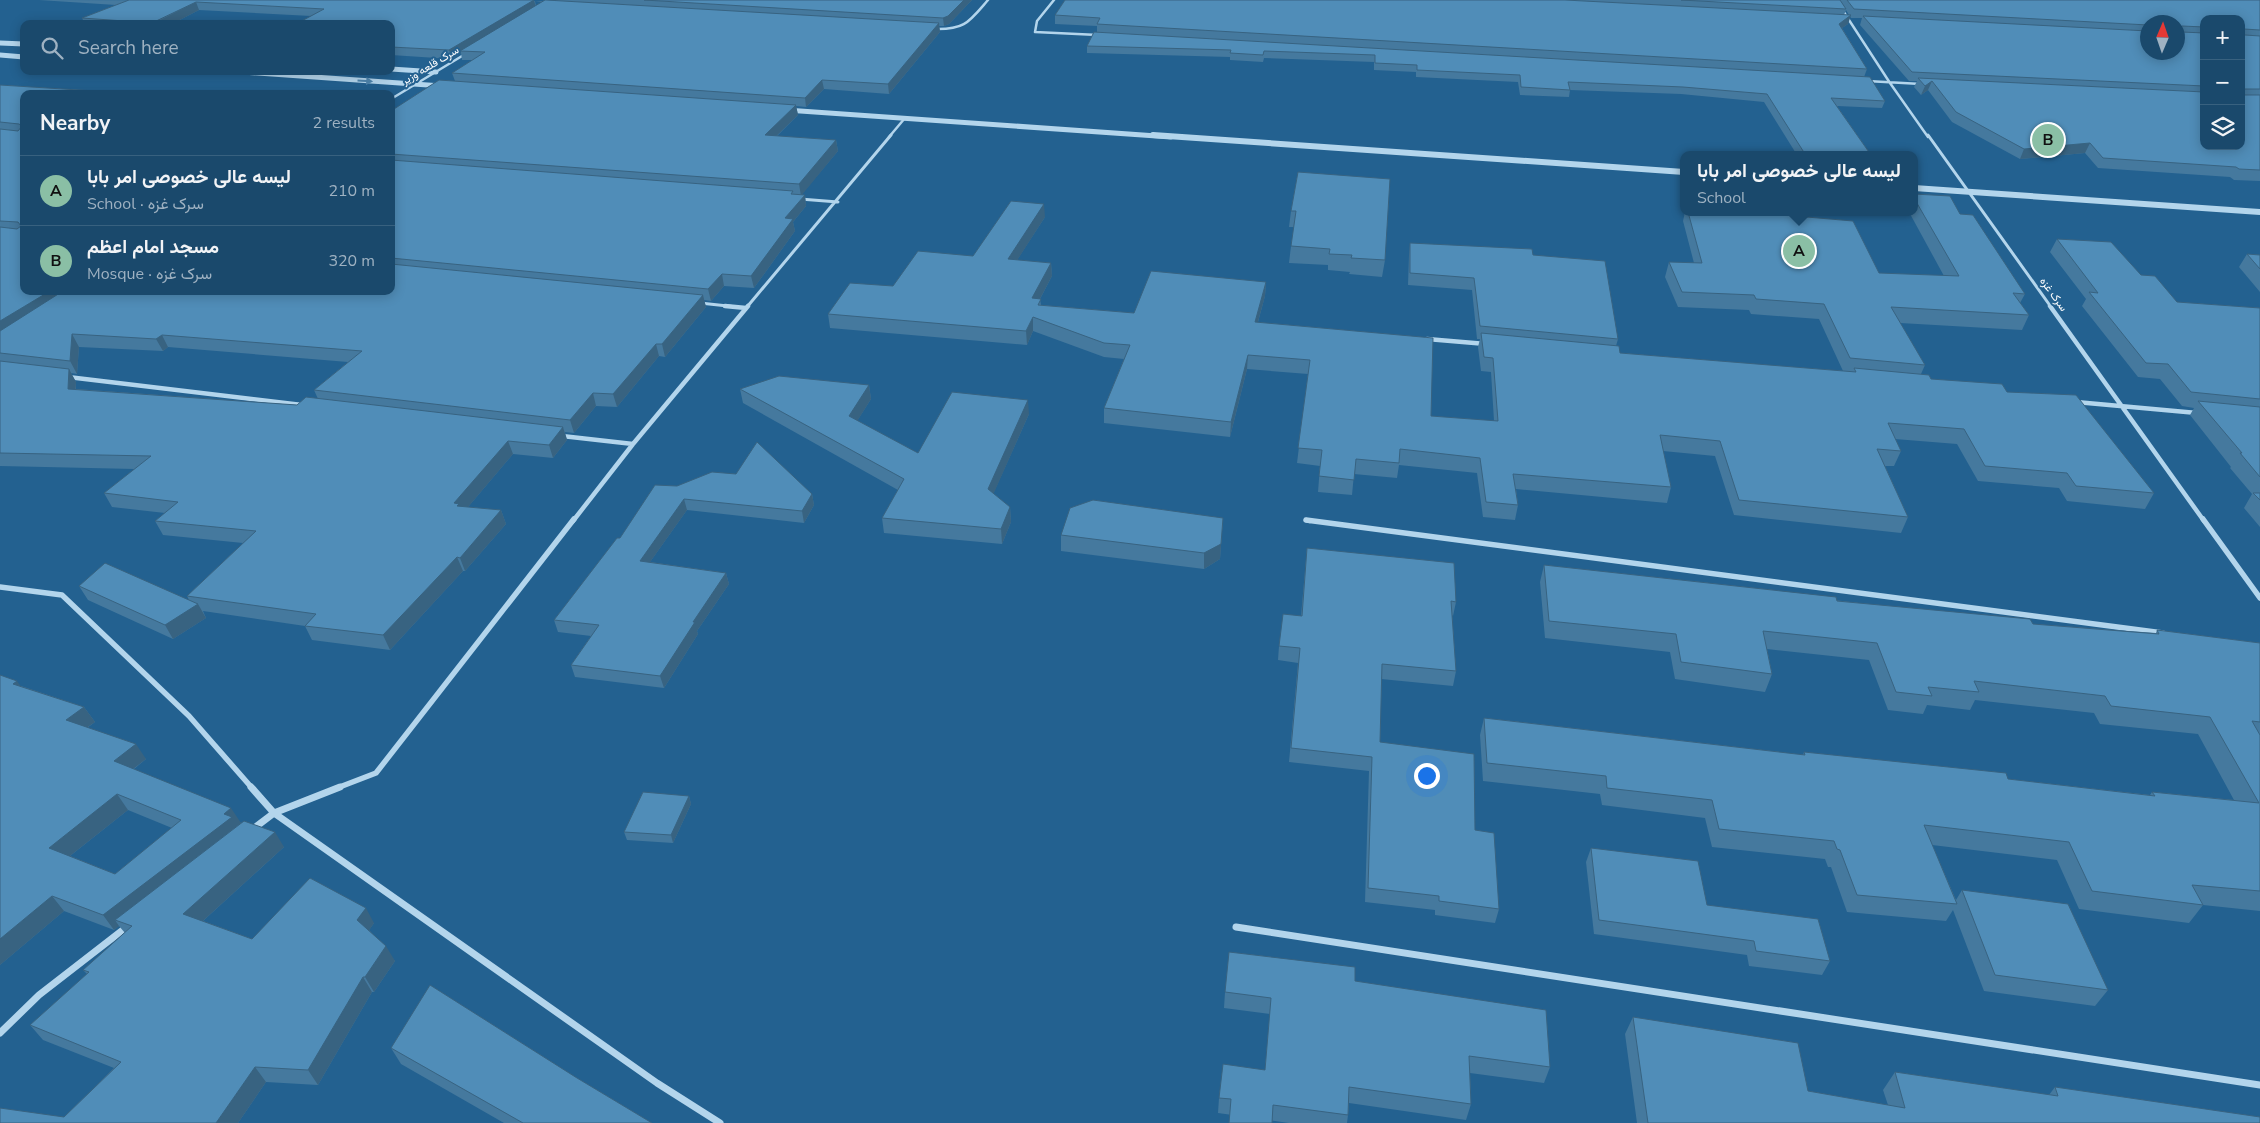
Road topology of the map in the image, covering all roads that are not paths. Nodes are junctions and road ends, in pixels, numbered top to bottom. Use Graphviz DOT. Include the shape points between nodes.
graph roads {
  1 [pos="988,0"];
  2 [pos="1054,0"];
  3 [pos="1836,0"];
  4 [pos="1842,22"];
  5 [pos="1852,22"];
  6 [pos="924,28"];
  7 [pos="1104,36"];
  8 [pos="0,43"];
  9 [pos="20,44"];
  10 [pos="470,51"];
  11 [pos="0,55"];
  12 [pos="20,57"];
  13 [pos="395,69"];
  14 [pos="436,72"];
  15 [pos="286,75"];
  16 [pos="1860,81"];
  17 [pos="1890,83"];
  18 [pos="415,84"];
  19 [pos="1929,85"];
  20 [pos="444,86"];
  21 [pos="395,96"];
  22 [pos="778,110"];
  23 [pos="905,118"];
  24 [pos="1680,172"];
  25 [pos="1918,188"];
  26 [pos="1971,192"];
  27 [pos="798,198"];
  28 [pos="838,202"];
  29 [pos="2260,212"];
  30 [pos="697,303"];
  31 [pos="746,308"];
  32 [pos="1420,338"];
  33 [pos="1490,345"];
  34 [pos="59,376"];
  35 [pos="2074,402"];
  36 [pos="306,405"];
  37 [pos="2124,406"];
  38 [pos="2202,413"];
  39 [pos="554,435"];
  40 [pos="633,444"];
  41 [pos="1306,520"];
  42 [pos="0,587"];
  43 [pos="2260,598"];
  44 [pos="2172,634"];
  45 [pos="274,813"];
  46 [pos="243,837"];
  47 [pos="133,922"];
  48 [pos="1236,927"];
  49 [pos="0,1033"];
  50 [pos="2260,1085"];
  51 [pos="720,1123"];
  1 -- 6 [label="street" via="959,29"];
  2 -- 7 [label="street" via="1037,21 1035,32"];
  3 -- 5 [label="street, سرک غزه"];
  4 -- 5 [label="street"];
  5 -- 17 [label="street, سرک غزه"];
  8 -- 9 [label="street"];
  10 -- 14 [label="street, سرک قلعه وزیر"];
  11 -- 12 [label="street"];
  13 -- 14 [label="street"];
  14 -- 18 [label="street, سرک قلعه وزیر"];
  15 -- 18 [label="street, one-way"];
  16 -- 17 [label="street"];
  17 -- 19 [label="street"];
  17 -- 26 [label="street, سرک غزه"];
  18 -- 20 [label="street"];
  18 -- 21 [label="street, سرک قلعه وزیر"];
  22 -- 23 [label="street"];
  23 -- 24 [label="street"];
  23 -- 28 [label="street"];
  25 -- 26 [label="street"];
  26 -- 29 [label="street"];
  26 -- 37 [label="street, سرک غزه"];
  27 -- 28 [label="street"];
  28 -- 31 [label="street"];
  30 -- 31 [label="street"];
  31 -- 40 [label="street"];
  32 -- 33 [label="street"];
  34 -- 36 [label="street"];
  35 -- 37 [label="street"];
  37 -- 38 [label="street"];
  37 -- 43 [label="street, سرک غزه"];
  39 -- 40 [label="street"];
  40 -- 45 [label="street" via="376,773"];
  41 -- 44 [label="street"];
  42 -- 45 [label="street" via="62,595 189,716"];
  45 -- 46 [label="street"];
  45 -- 51 [label="street" via="657,1083"];
  47 -- 49 [label="street" via="39,994"];
  48 -- 50 [label="street"];
}
